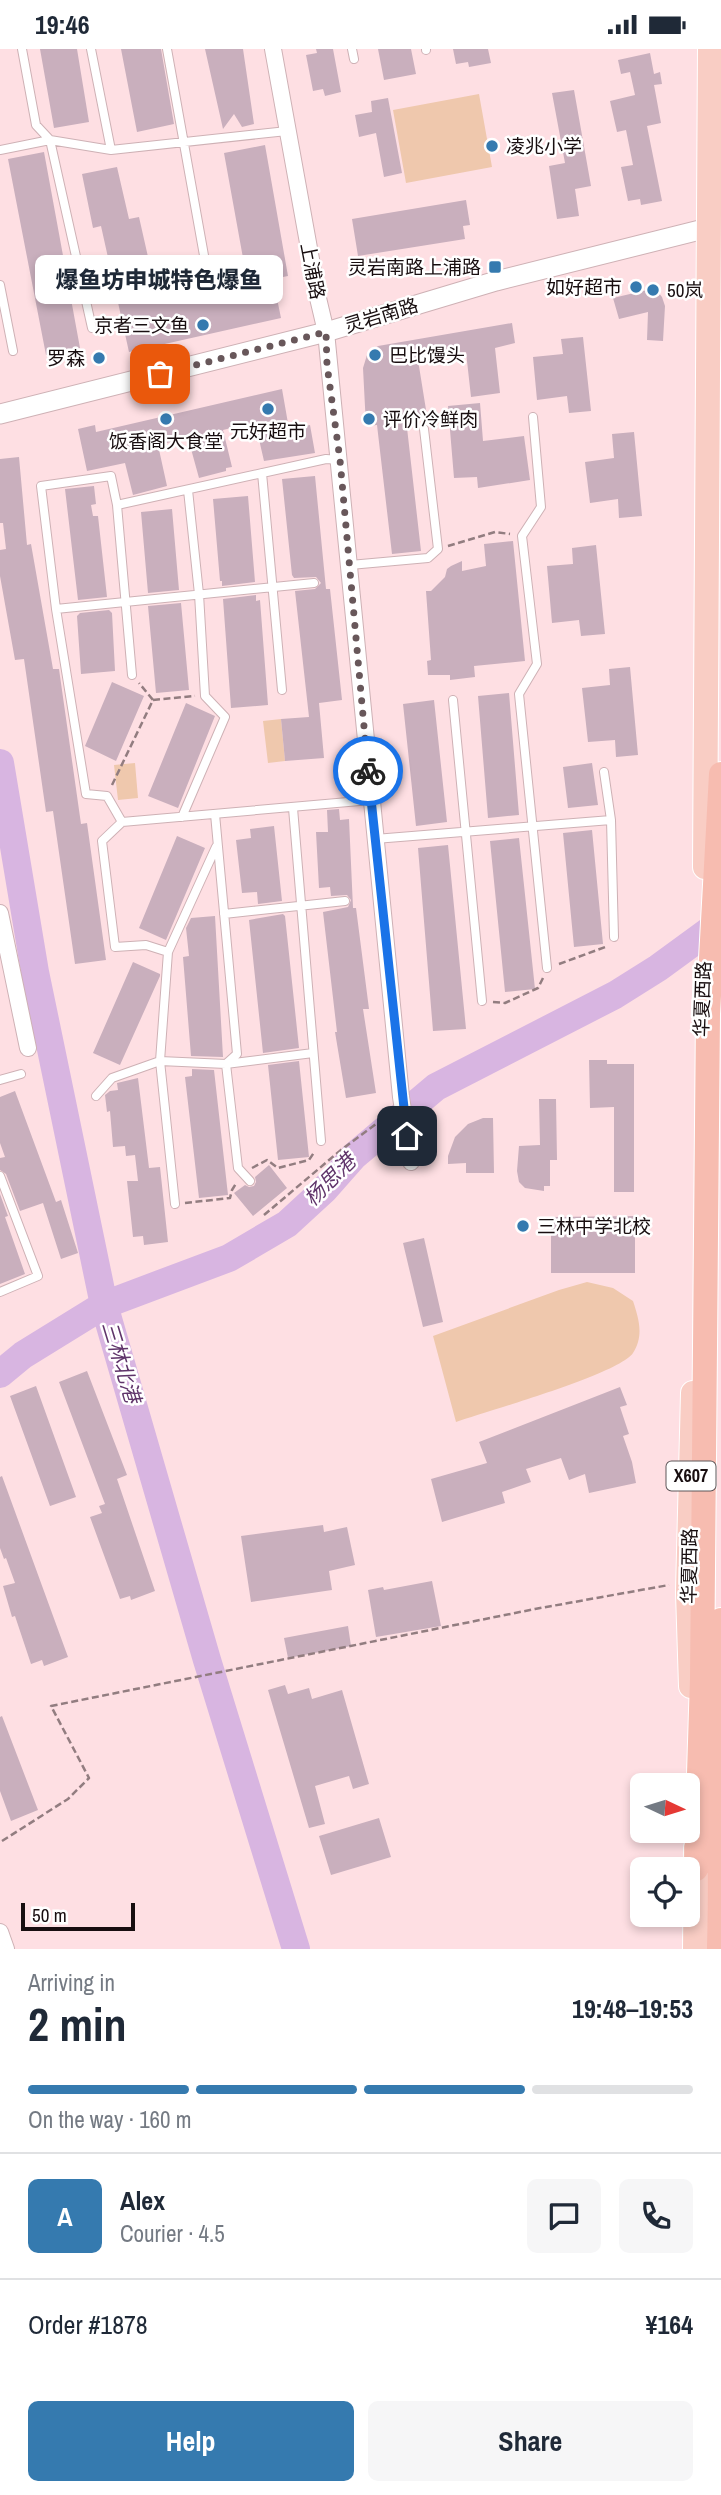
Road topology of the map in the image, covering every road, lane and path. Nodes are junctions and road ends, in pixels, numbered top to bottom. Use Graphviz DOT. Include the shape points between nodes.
graph roads {
  1 [pos="22,49"];
  2 [pos="91,49"];
  3 [pos="167,49"];
  4 [pos="273,49"];
  5 [pos="352,49"];
  6 [pos="710,49"];
  7 [pos="354,59"];
  8 [pos="288,131"];
  9 [pos="50,140"];
  10 [pos="184,142"];
  11 [pos="0,150"];
  12 [pos="111,150"];
  13 [pos="715,225"];
  14 [pos="205,261"];
  15 [pos="0,285"];
  16 [pos="92,328"];
  17 [pos="326,332"];
  18 [pos="13,351"];
  19 [pos="0,414"];
  20 [pos="533,417"];
  21 [pos="425,429"];
  22 [pos="340,460"];
  23 [pos="261,473"];
  24 [pos="188,489"];
  25 [pos="117,505"];
  26 [pos="522,536"];
  27 [pos="439,549"];
  28 [pos="350,565"];
  29 [pos="314,583"];
  30 [pos="273,588"];
  31 [pos="199,594"];
  32 [pos="124,600"];
  33 [pos="56,609"];
  34 [pos="132,675"];
  35 [pos="282,690"];
  36 [pos="205,696"];
  37 [pos="153,700"];
  38 [pos="453,700"];
  39 [pos="604,772"];
  40 [pos="721,774"];
  41 [pos="107,796"];
  42 [pos="371,800"];
  43 [pos="293,808"];
  44 [pos="215,814"];
  45 [pos="182,817"];
  46 [pos="611,820"];
  47 [pos="122,822"];
  48 [pos="531,827"];
  49 [pos="467,832"];
  50 [pos="375,839"];
  51 [pos="218,844"];
  52 [pos="345,901"];
  53 [pos="301,906"];
  54 [pos="224,914"];
  55 [pos="0,916"];
  56 [pos="614,937"];
  57 [pos="168,952"];
  58 [pos="547,968"];
  59 [pos="482,1001"];
  60 [pos="28,1048"];
  61 [pos="313,1053"];
  62 [pos="160,1061"];
  63 [pos="226,1064"];
  64 [pos="21,1074"];
  65 [pos="0,1080"];
  66 [pos="96,1096"];
  67 [pos="398,1104"];
  68 [pos="321,1141"];
  69 [pos="411,1162"];
  70 [pos="0,1176"];
  71 [pos="250,1181"];
  72 [pos="175,1204"];
  73 [pos="264,1215"];
  74 [pos="0,1291"];
  75 [pos="679,1583"];
  76 [pos="721,1620"];
  77 [pos="2,1841"];
  78 [pos="696,1857"];
  79 [pos="696,1857"];
  80 [pos="695,1927"];
  81 [pos="0,1933"];
  82 [pos="6,1949"];
  83 [pos="695,1949"];
  84 [pos="719,1949"];
  1 -- 9 [label="lane" via="36,125"];
  2 -- 12 [label="lane"];
  3 -- 10 [label="lane"];
  4 -- 8 [label="street, 上浦路"];
  5 -- 7 [label="lane"];
  6 -- 13 [label="main road, 华夏西路 / X607"];
  8 -- 10 [label="lane"];
  8 -- 17 [label="street, 上浦路"];
  9 -- 11 [label="lane"];
  9 -- 12 [label="lane"];
  9 -- 16 [label="lane"];
  10 -- 12 [label="lane"];
  10 -- 14 [label="lane"];
  13 -- 17 [label="street, 灵岩南路" via="496,281"];
  13 -- 78 [label="main road, 华夏西路 / X607" via="688,1592"];
  15 -- 18 [label="lane"];
  17 -- 19 [label="street, 灵岩南路"];
  17 -- 22 [label="street, 上浦路"];
  20 -- 26 [label="lane" via="541,507"];
  21 -- 27 [label="lane"];
  22 -- 23 [label="lane"];
  22 -- 28 [label="street, 上浦路"];
  23 -- 24 [label="lane"];
  23 -- 30 [label="lane"];
  24 -- 25 [label="lane"];
  24 -- 31 [label="lane"];
  25 -- 32 [label="lane"];
  25 -- 33 [label="lane" via="111,476 41,486"];
  26 -- 27 [label="path" via="495,532"];
  26 -- 48 [label="lane" via="537,664 519,694"];
  27 -- 28 [label="lane" via="428,558"];
  28 -- 42 [label="street, 上浦路"];
  29 -- 30 [label="lane"];
  30 -- 31 [label="lane"];
  30 -- 35 [label="lane"];
  31 -- 32 [label="lane"];
  31 -- 36 [label="lane"];
  32 -- 33 [label="lane"];
  32 -- 34 [label="lane"];
  33 -- 41 [label="lane" via="86,794"];
  34 -- 37 [label="path"];
  36 -- 37 [label="path"];
  36 -- 45 [label="lane" via="225,717"];
  37 -- 41 [label="path"];
  38 -- 49 [label="lane"];
  39 -- 46 [label="lane"];
  40 -- 79 [label="highway" via="708,1014"];
  41 -- 47 [label="lane"];
  42 -- 43 [label="lane"];
  42 -- 50 [label="street, 上浦路"];
  43 -- 44 [label="lane"];
  43 -- 53 [label="lane"];
  44 -- 45 [label="lane"];
  44 -- 51 [label="lane"];
  45 -- 47 [label="lane"];
  46 -- 48 [label="lane"];
  46 -- 56 [label="lane"];
  47 -- 57 [label="lane" via="102,841 115,947 146,945"];
  48 -- 49 [label="lane"];
  48 -- 58 [label="lane"];
  49 -- 50 [label="lane"];
  49 -- 59 [label="lane"];
  50 -- 67 [label="street, 上浦路"];
  51 -- 54 [label="lane"];
  51 -- 57 [label="lane"];
  52 -- 53 [label="lane"];
  53 -- 54 [label="lane"];
  53 -- 61 [label="lane"];
  54 -- 63 [label="lane" via="237,1054"];
  55 -- 60 [label="street"];
  57 -- 62 [label="lane"];
  61 -- 63 [label="lane"];
  61 -- 68 [label="lane"];
  62 -- 63 [label="lane"];
  62 -- 66 [label="lane" via="112,1078"];
  62 -- 72 [label="lane"];
  63 -- 71 [label="lane" via="238,1168"];
  64 -- 65 [label="lane"];
  67 -- 69 [label="street, 上浦路"];
  67 -- 73 [label="path"];
  70 -- 74 [label="lane" via="38,1276"];
  75 -- 77 [label="path" via="51,1706 89,1777 68,1799"];
  76 -- 84 [label="highway"];
  80 -- 83 [label="main road, 华夏西路 / X607"];
  81 -- 82 [label="street"];
}
